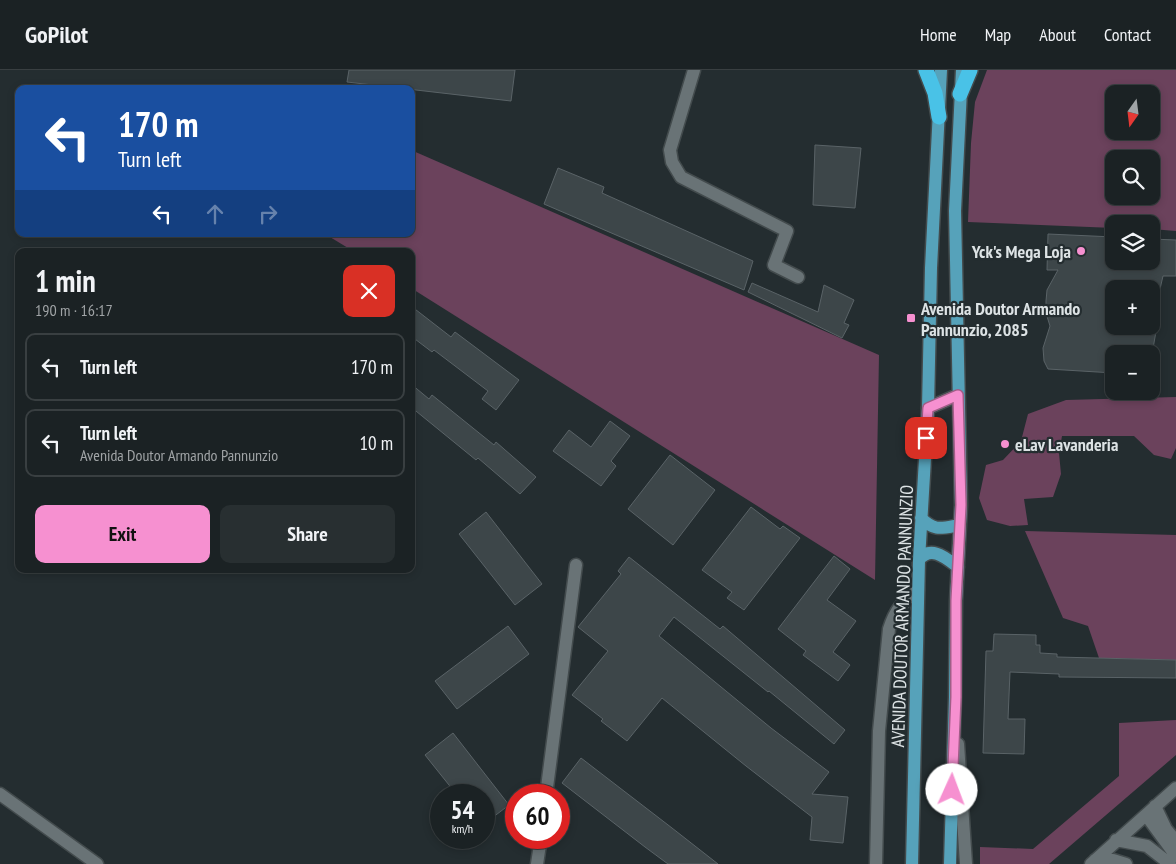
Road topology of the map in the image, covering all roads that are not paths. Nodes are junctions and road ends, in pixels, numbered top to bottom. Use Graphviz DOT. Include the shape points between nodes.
graph roads {
  1 [pos="694,70"];
  2 [pos="926,70"];
  3 [pos="941,70"];
  4 [pos="962,70"];
  5 [pos="970,70"];
  6 [pos="960,94"];
  7 [pos="938,117"];
  8 [pos="798,276"];
  9 [pos="958,395"];
  10 [pos="928,408"];
  11 [pos="922,518"];
  12 [pos="960,525"];
  13 [pos="919,560"];
  14 [pos="576,565"];
  15 [pos="958,567"];
  16 [pos="918,590"];
  17 [pos="956,697"];
  18 [pos="547,784"];
  19 [pos="1176,788"];
  20 [pos="0,794"];
  21 [pos="1155,806"];
  22 [pos="1146,815"];
  23 [pos="1116,840"];
  24 [pos="1176,841"];
  25 [pos="540,849"];
  26 [pos="1176,856"];
  27 [pos="1093,862"];
  28 [pos="97,864"];
  29 [pos="538,864"];
  30 [pos="876,864"];
  31 [pos="912,864"];
  32 [pos="950,864"];
  33 [pos="966,864"];
  34 [pos="1126,864"];
  35 [pos="1170,864"];
  1 -- 8 [label="street" via="670,150 672,162 681,176 787,231 774,265"];
  2 -- 7 [label="highway" via="935,92"];
  3 -- 7 [label="main road, AVENIDA DOUTOR ARMANDO PANNUNZIO"];
  4 -- 6 [label="main road"];
  5 -- 6 [label="highway"];
  6 -- 9 [label="main road" via="955,211"];
  7 -- 10 [label="main road, AVENIDA DOUTOR ARMANDO PANNUNZIO"];
  9 -- 10 [label="street"];
  9 -- 12 [label="main road"];
  10 -- 11 [label="main road, AVENIDA DOUTOR ARMANDO PANNUNZIO"];
  11 -- 12 [label="main road" via="929,526 940,529"];
  11 -- 13 [label="main road, AVENIDA DOUTOR ARMANDO PANNUNZIO"];
  12 -- 15 [label="main road"];
  13 -- 15 [label="main road" via="927,553 935,553"];
  13 -- 16 [label="main road, AVENIDA DOUTOR ARMANDO PANNUNZIO"];
  14 -- 18 [label="street"];
  15 -- 17 [label="main road"];
  16 -- 30 [label="street" via="904,600 889,629 879,731"];
  16 -- 31 [label="main road, AVENIDA DOUTOR ARMANDO PANNUNZIO"];
  17 -- 32 [label="main road"];
  17 -- 33 [label="street"];
  19 -- 21 [label="street"];
  20 -- 28 [label="street"];
  21 -- 22 [label="street"];
  21 -- 24 [label="street"];
  22 -- 23 [label="street"];
  22 -- 26 [label="street"];
  23 -- 27 [label="street"];
  23 -- 35 [label="street" via="1147,846"];
  25 -- 29 [label="street"];
  27 -- 34 [label="street" via="1113,860"];
}
